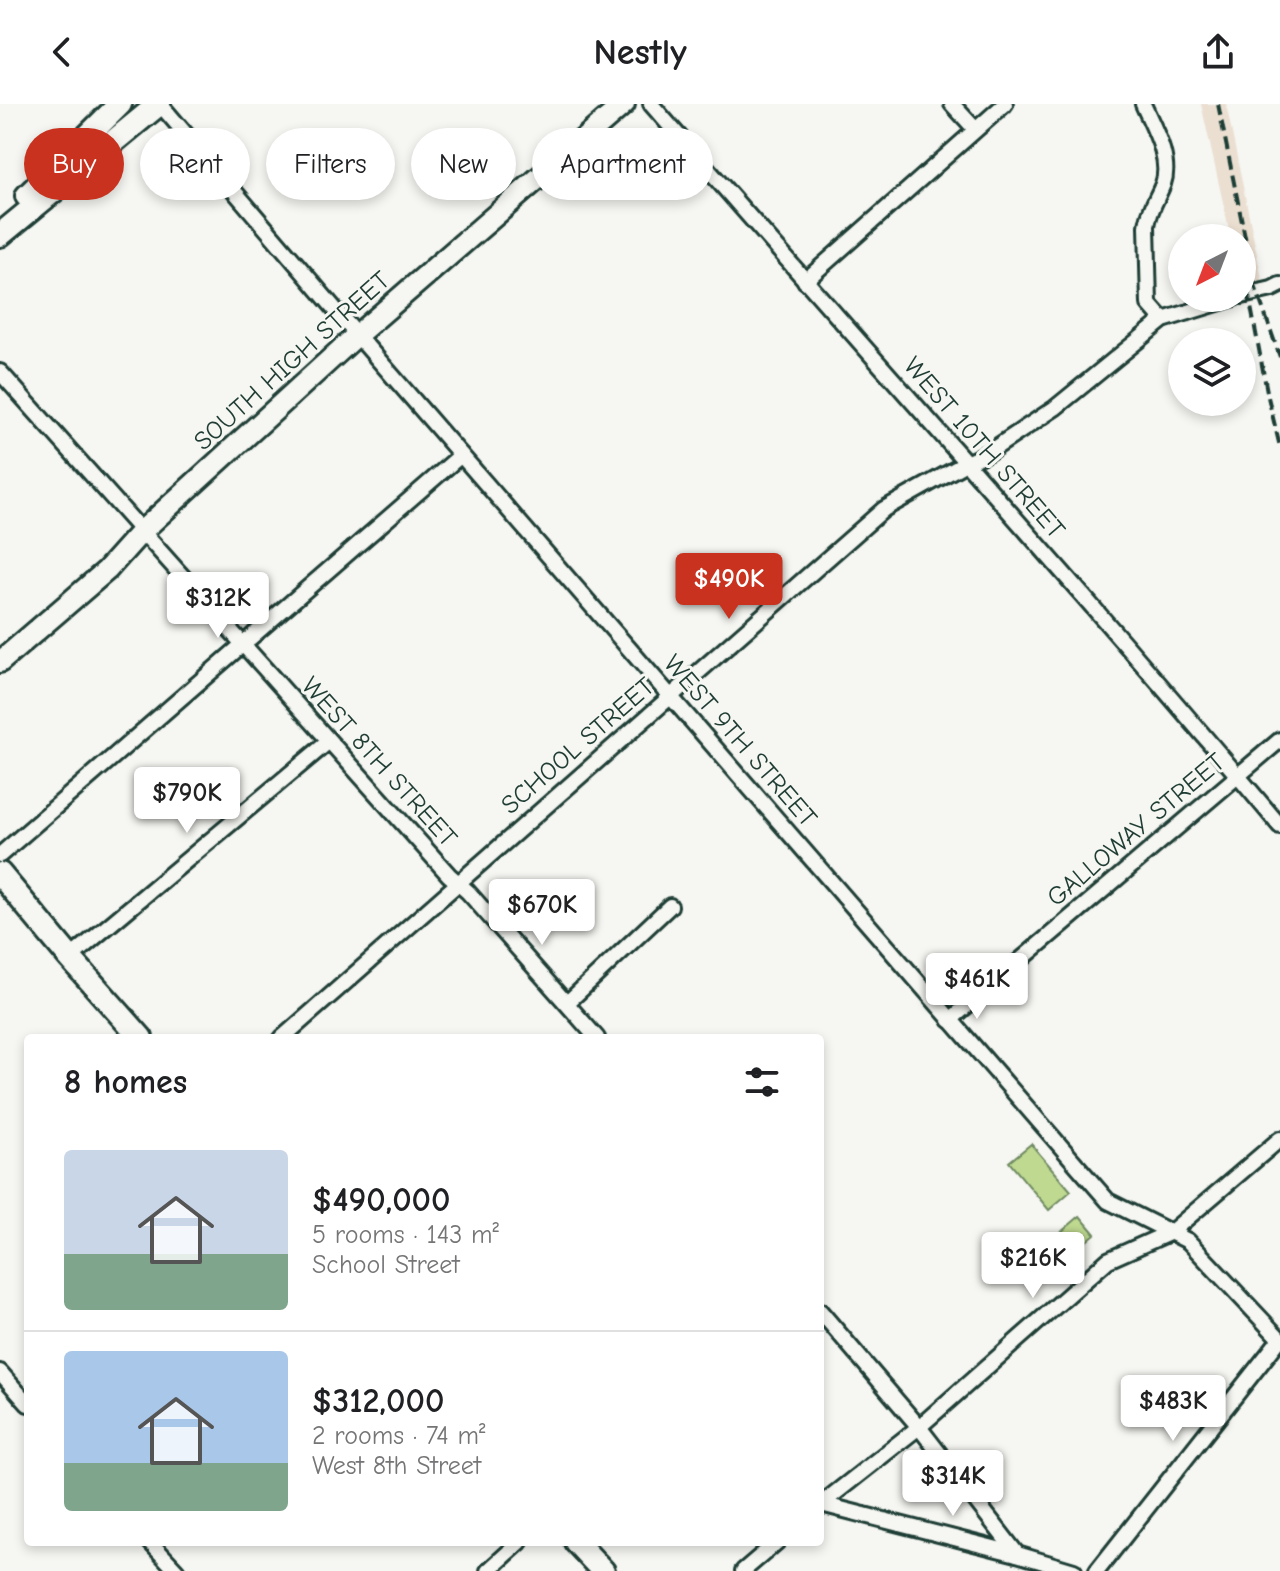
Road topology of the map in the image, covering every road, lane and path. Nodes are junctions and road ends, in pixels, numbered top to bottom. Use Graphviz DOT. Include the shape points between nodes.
graph roads {
  1 [pos="120,104"];
  2 [pos="160,104"];
  3 [pos="624,104"];
  4 [pos="651,104"];
  5 [pos="952,104"];
  6 [pos="1005,104"];
  7 [pos="1143,104"];
  8 [pos="975,129"];
  9 [pos="0,223"];
  10 [pos="0,235"];
  11 [pos="805,281"];
  12 [pos="1280,285"];
  13 [pos="1256,293"];
  14 [pos="1189,312"];
  15 [pos="1163,320"];
  16 [pos="357,335"];
  17 [pos="0,372"];
  18 [pos="461,455"];
  19 [pos="966,463"];
  20 [pos="141,532"];
  21 [pos="242,644"];
  22 [pos="0,662"];
  23 [pos="671,697"];
  24 [pos="1280,740"];
  25 [pos="328,742"];
  26 [pos="1237,775"];
  27 [pos="1280,826"];
  28 [pos="0,855"];
  29 [pos="0,874"];
  30 [pos="458,884"];
  31 [pos="670,906"];
  32 [pos="70,958"];
  33 [pos="567,1003"];
  34 [pos="950,1020"];
  35 [pos="137,1034"];
  36 [pos="287,1034"];
  37 [pos="588,1034"];
  38 [pos="1280,1139"];
  39 [pos="1171,1232"];
  40 [pos="824,1316"];
  41 [pos="1280,1339"];
  42 [pos="0,1372"];
  43 [pos="24,1381"];
  44 [pos="15,1389"];
  45 [pos="24,1399"];
  46 [pos="919,1427"];
  47 [pos="824,1503"];
  48 [pos="824,1506"];
  49 [pos="154,1546"];
  50 [pos="516,1546"];
  51 [pos="580,1546"];
  52 [pos="772,1546"];
  53 [pos="1017,1554"];
  54 [pos="177,1571"];
  55 [pos="488,1571"];
  56 [pos="603,1571"];
  57 [pos="743,1571"];
  58 [pos="1074,1571"];
  59 [pos="1097,1571"];
  1 -- 9 [label="main road"];
  2 -- 10 [label="main road"];
  2 -- 16 [label="street, WEST 9TH STREET"];
  3 -- 16 [label="street, SOUTH HIGH STREET"];
  4 -- 11 [label="street, WEST 10TH STREET"];
  5 -- 8 [label="street"];
  6 -- 8 [label="street"];
  7 -- 15 [label="street" via="1166,163 1147,226 1149,304"];
  8 -- 11 [label="street"];
  11 -- 19 [label="street, WEST 10TH STREET"];
  12 -- 13 [label="street"];
  14 -- 15 [label="street, SCHOOL STREET"];
  15 -- 19 [label="street, SCHOOL STREET" via="1055,408"];
  16 -- 18 [label="street, WEST 9TH STREET"];
  16 -- 20 [label="street, SOUTH HIGH STREET"];
  17 -- 20 [label="street, WEST 8TH STREET"];
  18 -- 21 [label="street"];
  18 -- 23 [label="street, WEST 9TH STREET"];
  19 -- 23 [label="street, SCHOOL STREET" via="881,512"];
  19 -- 26 [label="street, WEST 10TH STREET"];
  20 -- 21 [label="street, WEST 8TH STREET"];
  20 -- 22 [label="street, SOUTH HIGH STREET" via="107,570"];
  21 -- 25 [label="street, WEST 8TH STREET"];
  21 -- 28 [label="street"];
  23 -- 30 [label="street, SCHOOL STREET"];
  23 -- 34 [label="street, WEST 9TH STREET"];
  24 -- 26 [label="street, GALLOWAY STREET"];
  25 -- 30 [label="street, WEST 8TH STREET"];
  25 -- 32 [label="street"];
  26 -- 27 [label="street, WEST 10TH STREET"];
  26 -- 34 [label="street, GALLOWAY STREET"];
  29 -- 32 [label="main road"];
  30 -- 33 [label="street, WEST 8TH STREET"];
  30 -- 36 [label="street, SCHOOL STREET"];
  31 -- 33 [label="street"];
  32 -- 35 [label="main road"];
  33 -- 37 [label="street, WEST 8TH STREET"];
  34 -- 39 [label="street, WEST 9TH STREET" via="1108,1201"];
  38 -- 39 [label="street"];
  39 -- 41 [label="street, WEST 9TH STREET" via="1188,1241"];
  39 -- 46 [label="street" via="1108,1260"];
  40 -- 46 [label="street"];
  41 -- 59 [label="street"];
  42 -- 44 [label="street"];
  43 -- 44 [label="street"];
  44 -- 45 [label="street"];
  46 -- 47 [label="street"];
  46 -- 53 [label="street"];
  48 -- 53 [label="street"];
  49 -- 54 [label="street"];
  50 -- 55 [label="street"];
  51 -- 56 [label="main road"];
  52 -- 57 [label="street"];
  53 -- 58 [label="street"];
}
